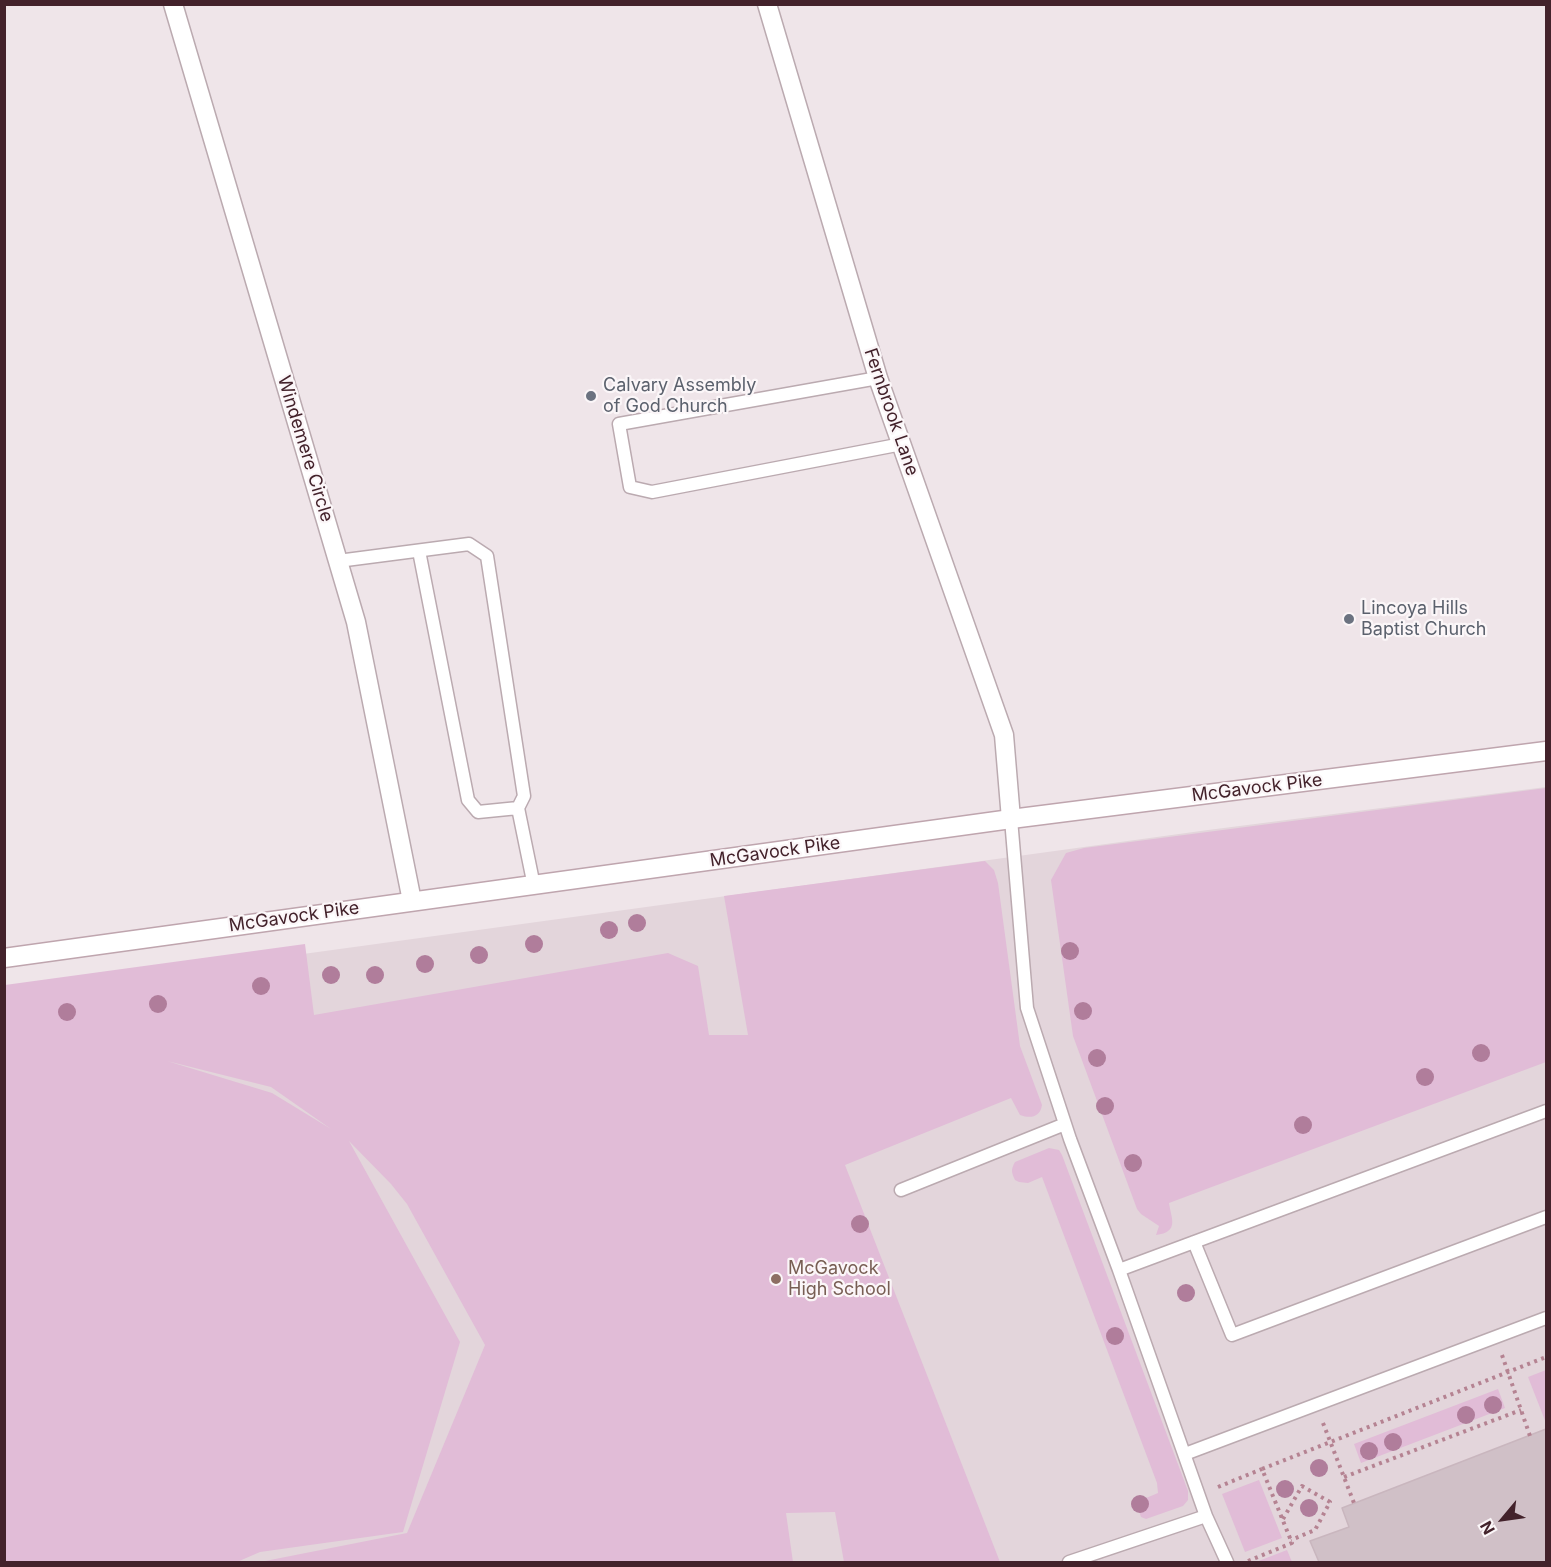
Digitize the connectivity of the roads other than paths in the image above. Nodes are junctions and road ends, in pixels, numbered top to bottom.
1 (173, 4) edge
2 (767, 4) edge
3 (878, 378) junction
4 (902, 444) junction
5 (419, 551) junction
6 (338, 561) junction
7 (1546, 751) edge
8 (518, 808) junction
9 (1011, 819) junction
10 (534, 886) junction
11 (412, 901) junction
12 (4, 958) edge
13 (1546, 1111) edge
14 (1065, 1124) junction
15 (901, 1190) dead end
16 (1546, 1217) edge
17 (1194, 1242) junction
18 (1119, 1270) junction
19 (1546, 1318) edge
20 (1185, 1454) junction
21 (1206, 1516) junction
22 (1069, 1563) edge
23 (1227, 1563) edge

1 - 6 street, Windemere Circle
2 - 3 street, Fernbrook Lane
3 - 4 street, Fernbrook Lane
3 - 4 lane
4 - 9 street, Fernbrook Lane
5 - 6 lane
5 - 8 lane
5 - 8 lane
6 - 11 street, Windemere Circle
7 - 9 street, McGavock Pike
8 - 10 lane
9 - 10 street, McGavock Pike
9 - 14 lane
10 - 11 street, McGavock Pike
11 - 12 street, McGavock Pike
13 - 17 lane
14 - 15 lane
14 - 18 lane
16 - 17 lane
17 - 18 lane
18 - 20 lane
19 - 20 lane
20 - 21 lane
21 - 22 lane
21 - 23 lane

